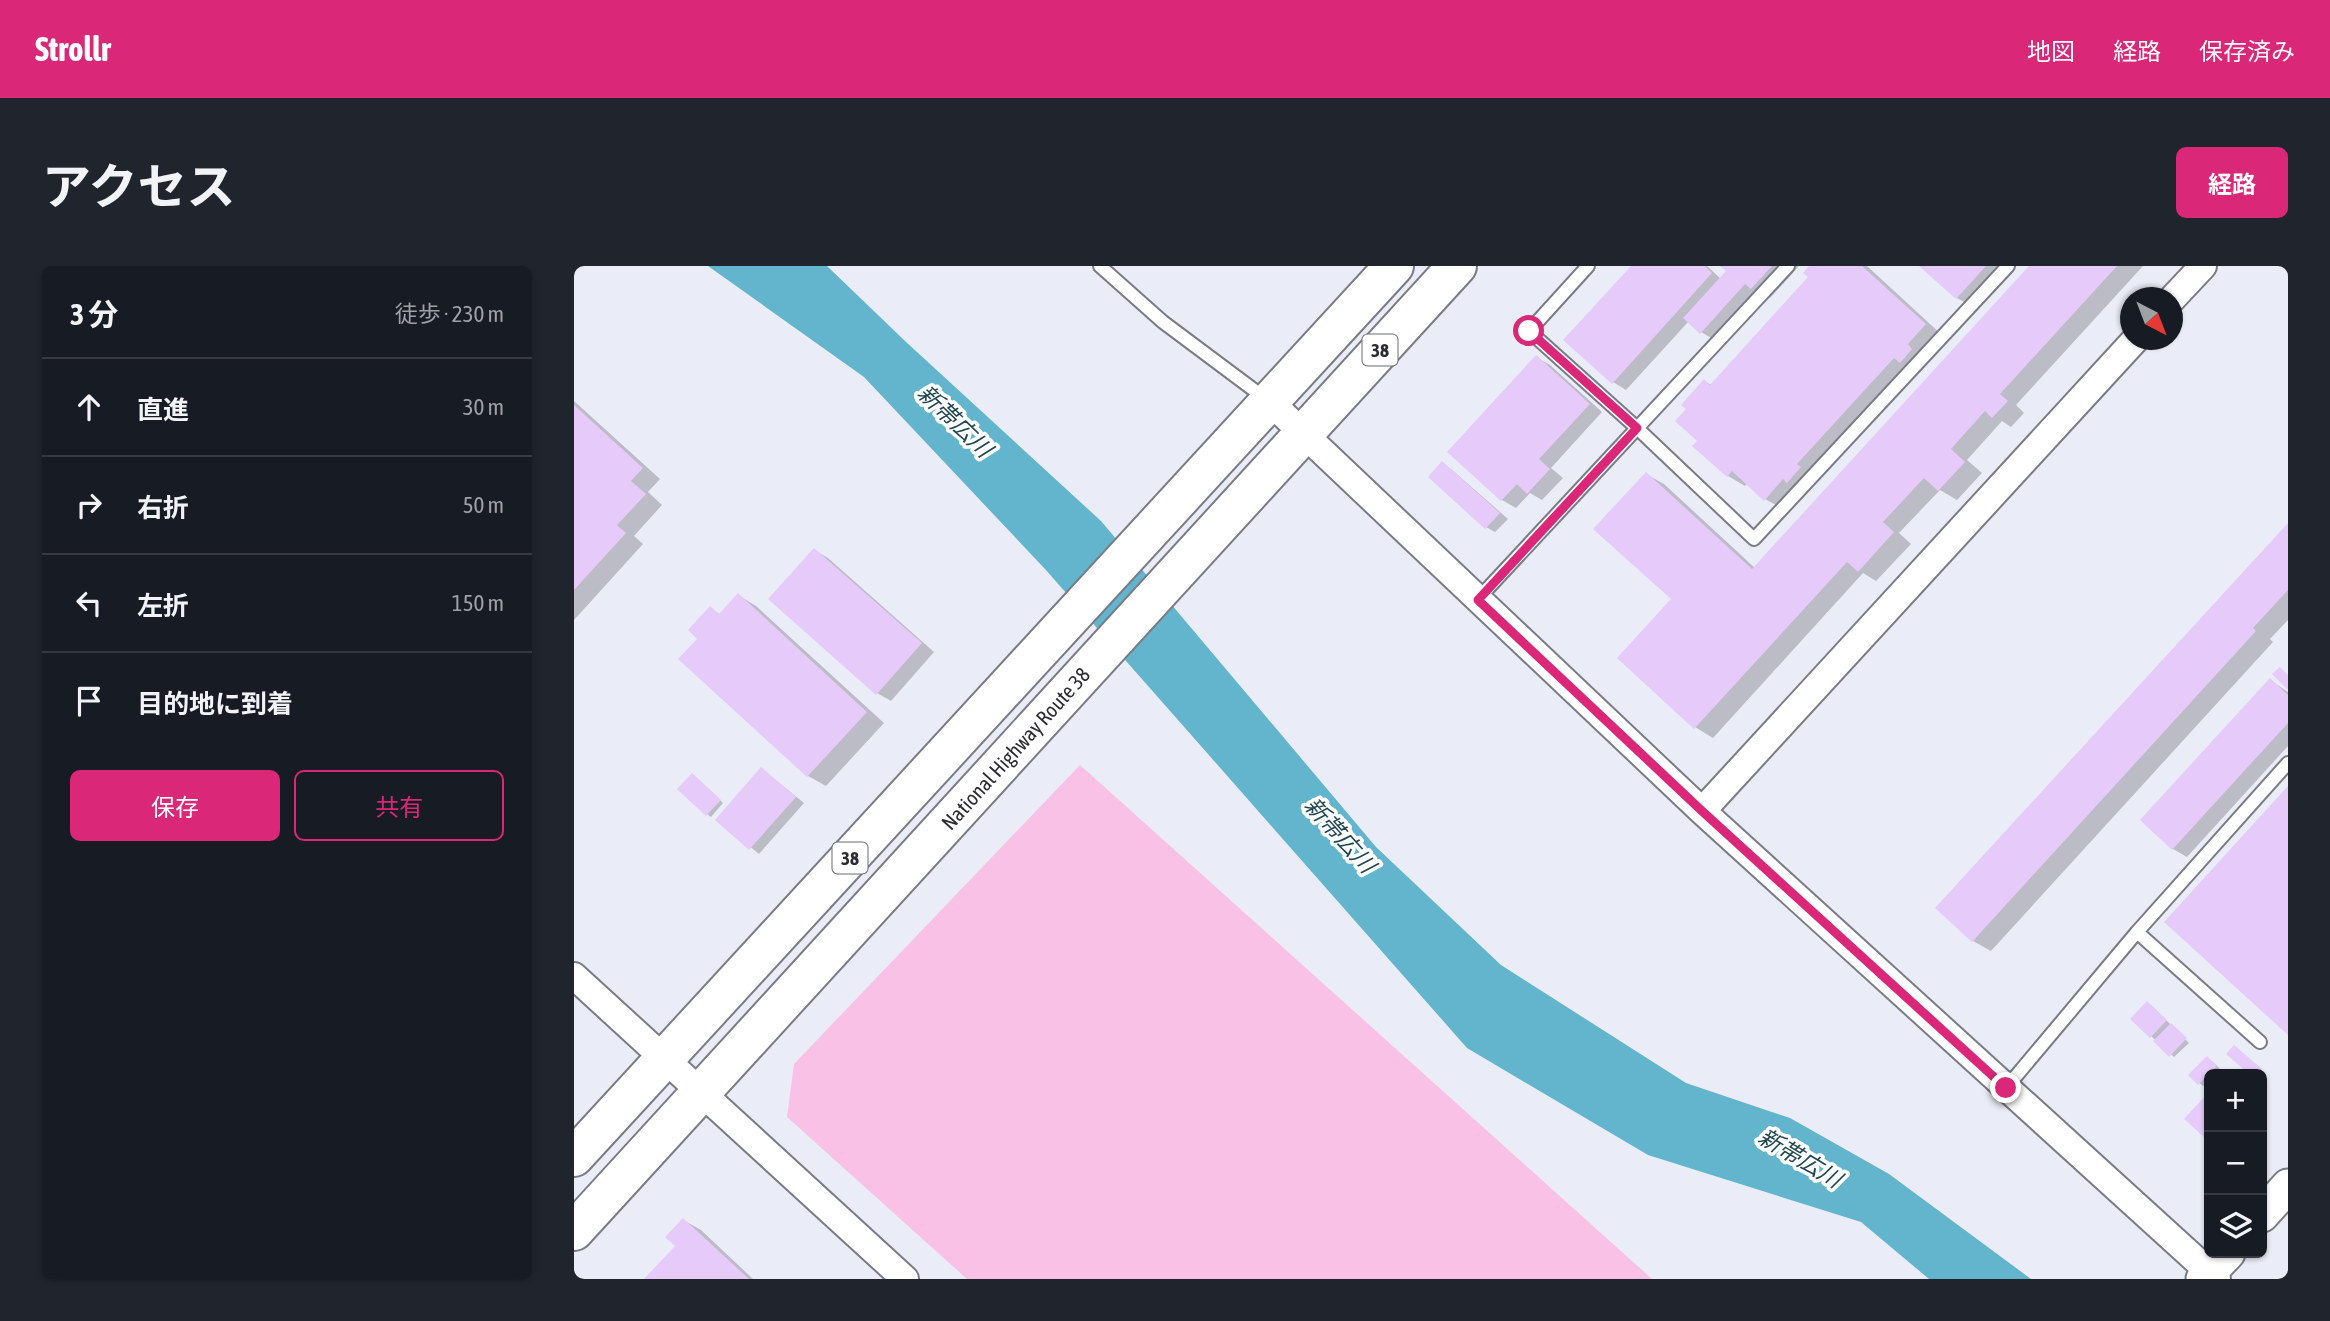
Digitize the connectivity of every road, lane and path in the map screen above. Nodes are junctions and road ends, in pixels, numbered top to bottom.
1 (1100, 266) edge
2 (1394, 266) edge
3 (1457, 266) edge
4 (1588, 266) edge
5 (1788, 266) edge
6 (2008, 266) edge
7 (2203, 266) edge
8 (2183, 287) edge
9 (2126, 350) edge
10 (1269, 401) junction
11 (1637, 428) junction
12 (1303, 434) junction
13 (1478, 600) junction
14 (2288, 763) edge
15 (1702, 811) junction
16 (2137, 932) junction
17 (574, 976) edge
18 (2260, 1042) dead end
19 (665, 1060) junction
20 (2006, 1088) junction
21 (701, 1092) junction
22 (574, 1157) edge
23 (2288, 1186) edge
24 (2267, 1209) edge
25 (574, 1231) edge
26 (2214, 1271) edge
27 (898, 1277) edge

1 - 10 lane
2 - 10 highway, 38
3 - 12 highway, National Highway Route 38 / 38
4 - 11 lane
5 - 11 lane
6 - 11 lane
7 - 8 street
9 - 15 street
10 - 12 street
10 - 19 highway, 38
11 - 13 lane
12 - 13 street
12 - 21 highway, National Highway Route 38 / 38
13 - 15 street
14 - 16 lane
15 - 20 street
16 - 18 lane
16 - 20 lane
17 - 19 street
19 - 21 street
19 - 22 highway, 38
20 - 26 street
21 - 25 highway, National Highway Route 38 / 38
21 - 27 street
23 - 24 street

